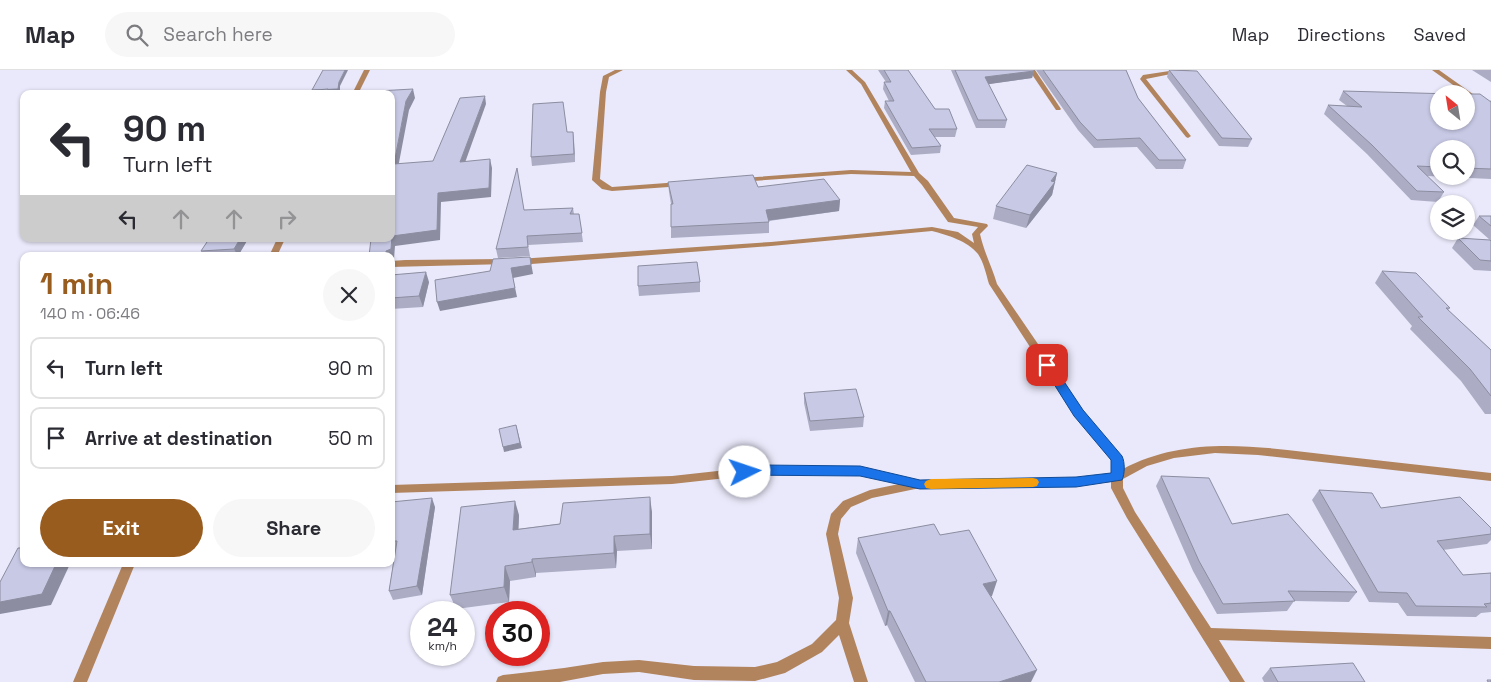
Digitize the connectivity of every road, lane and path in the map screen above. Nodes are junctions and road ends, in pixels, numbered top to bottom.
1 (367, 70) edge
2 (620, 70) edge
3 (849, 70) edge
4 (1032, 70) edge
5 (1188, 70) edge
6 (1435, 70) edge
7 (357, 90) edge
8 (1058, 108) dead end
9 (1491, 110) edge
10 (1188, 136) dead end
11 (916, 174) junction
12 (732, 180) edge
13 (692, 183) edge
14 (951, 220) junction
15 (932, 229) junction
16 (980, 251) junction
17 (395, 264) edge
18 (1117, 477) junction
19 (1491, 477) edge
20 (920, 484) junction
21 (395, 489) edge
22 (128, 567) edge
23 (842, 623) junction
24 (1206, 634) junction
25 (1491, 643) edge
26 (80, 682) edge
27 (504, 682) edge
28 (861, 682) edge
29 (1238, 682) edge

1 - 7 street
2 - 13 street
3 - 11 street
4 - 8 street
5 - 10 street
6 - 9 street
11 - 12 street
11 - 14 street
14 - 15 street
14 - 16 street
15 - 16 street
15 - 17 street
16 - 18 street
18 - 19 street
18 - 20 street
18 - 24 street
20 - 21 street
20 - 23 street
22 - 26 street
23 - 27 street
23 - 28 street
24 - 25 street
24 - 29 street

